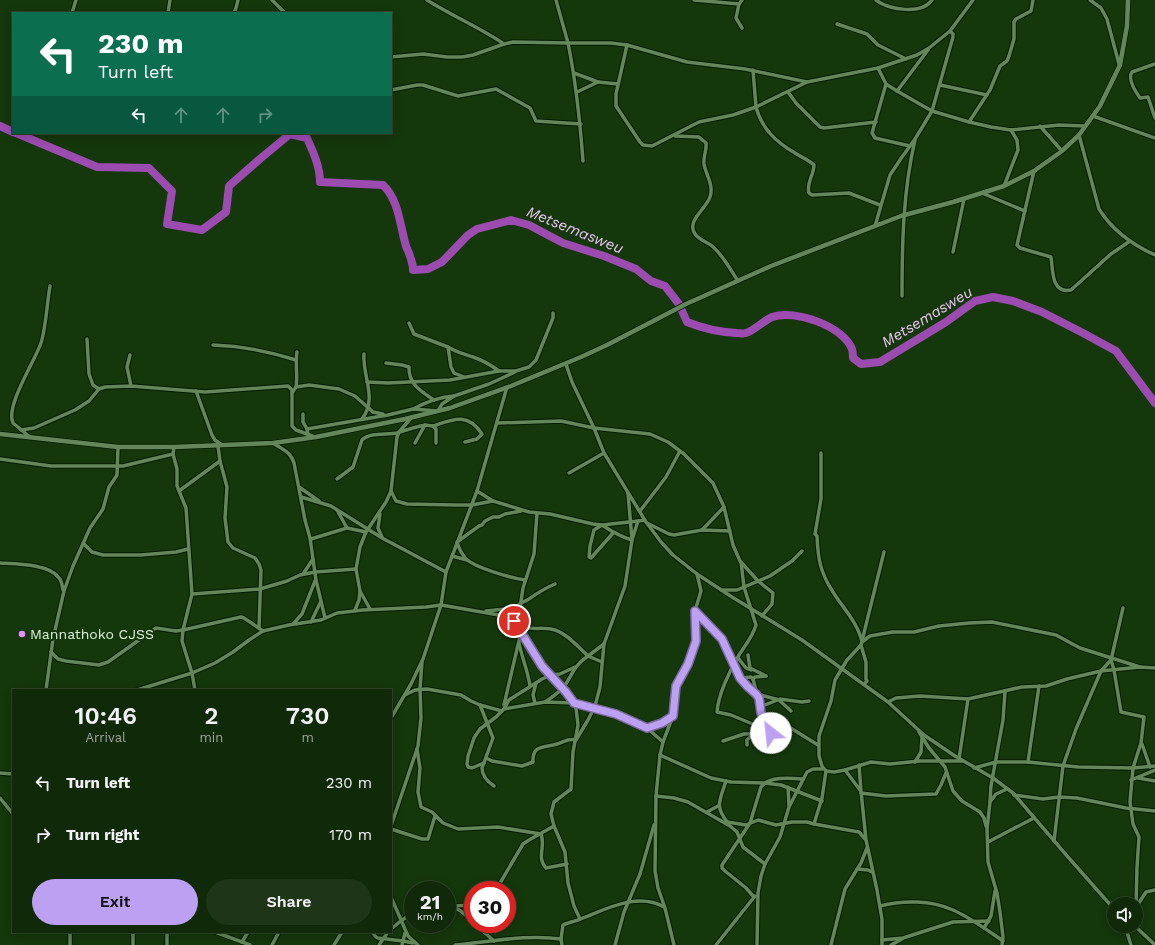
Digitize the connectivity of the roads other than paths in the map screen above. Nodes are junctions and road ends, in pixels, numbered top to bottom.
1 (76, 0) edge
2 (170, 0) edge
3 (238, 0) edge
4 (272, 0) edge
5 (427, 0) edge
6 (556, 0) edge
7 (694, 0) edge
8 (742, 0) edge
9 (876, 0) edge
10 (932, 0) edge
11 (972, 0) edge
12 (1033, 0) edge
13 (1090, 0) edge
14 (1128, 0) edge
15 (739, 4) junction
16 (72, 12) edge
17 (168, 12) edge
18 (234, 12) edge
19 (284, 12) edge
20 (837, 24) dead end
21 (742, 28) dead end
22 (950, 31) junction
23 (568, 43) junction
24 (504, 44) junction
25 (627, 45) junction
26 (929, 48) junction
27 (392, 57) edge
28 (906, 59) junction
29 (1155, 64) edge
30 (1120, 65) junction
31 (878, 68) junction
32 (753, 70) junction
33 (574, 73) junction
34 (598, 82) junction
35 (807, 82) junction
36 (618, 84) junction
37 (886, 84) junction
38 (940, 86) junction
39 (392, 90) edge
40 (897, 91) junction
41 (577, 92) junction
42 (788, 92) junction
43 (987, 96) junction
44 (756, 107) junction
45 (932, 111) junction
46 (1094, 116) junction
47 (1155, 118) edge
48 (876, 122) junction
49 (969, 122) junction
50 (581, 124) junction
51 (1040, 126) junction
52 (1085, 126) junction
53 (1011, 130) junction
54 (1079, 135) junction
55 (674, 136) junction
56 (1155, 138) edge
57 (915, 139) junction
58 (910, 146) junction
59 (1062, 151) junction
60 (583, 161) dead end
61 (1034, 171) junction
62 (1004, 186) junction
63 (981, 193) junction
64 (964, 199) junction
65 (880, 205) junction
66 (1025, 211) junction
67 (905, 215) junction
68 (875, 226) junction
69 (1130, 241) junction
70 (953, 252) dead end
71 (1155, 254) edge
72 (738, 281) junction
73 (50, 286) dead end
74 (902, 296) dead end
75 (553, 312) dead end
76 (409, 324) dead end
77 (87, 339) dead end
78 (213, 345) dead end
79 (448, 347) junction
80 (297, 352) dead end
81 (364, 354) dead end
82 (130, 355) dead end
83 (296, 360) junction
84 (386, 363) dead end
85 (566, 364) junction
86 (499, 370) junction
87 (516, 371) junction
88 (465, 377) junction
89 (367, 382) junction
90 (412, 382) junction
91 (131, 386) junction
92 (296, 387) junction
93 (507, 387) junction
94 (99, 389) junction
95 (196, 391) junction
96 (292, 393) junction
97 (454, 396) junction
98 (434, 400) junction
99 (368, 407) junction
100 (413, 408) junction
101 (438, 411) junction
102 (303, 414) dead end
103 (386, 415) junction
104 (412, 418) junction
105 (362, 419) junction
106 (498, 423) junction
107 (425, 426) junction
108 (433, 426) junction
109 (594, 428) junction
110 (307, 429) junction
111 (21, 430) junction
112 (399, 432) junction
113 (0, 434) edge
114 (308, 434) junction
115 (30, 437) junction
116 (316, 437) junction
117 (465, 442) dead end
118 (273, 443) junction
119 (415, 443) dead end
120 (436, 443) dead end
121 (221, 446) junction
122 (118, 447) junction
123 (174, 447) junction
124 (680, 451) junction
125 (604, 453) junction
126 (821, 453) dead end
127 (173, 454) junction
128 (0, 459) edge
129 (220, 461) junction
130 (118, 466) junction
131 (569, 473) dead end
132 (337, 479) dead end
133 (299, 487) junction
134 (179, 491) junction
135 (391, 491) junction
136 (478, 492) junction
137 (628, 492) junction
138 (301, 497) junction
139 (493, 501) junction
140 (321, 502) junction
141 (472, 505) junction
142 (724, 507) junction
143 (337, 509) junction
144 (522, 510) junction
145 (381, 511) junction
146 (640, 511) junction
147 (537, 513) junction
148 (638, 521) junction
149 (646, 521) junction
150 (630, 522) junction
151 (602, 525) junction
152 (347, 528) junction
153 (702, 530) junction
154 (367, 531) junction
155 (730, 531) junction
156 (614, 532) junction
157 (382, 538) junction
158 (310, 539) junction
159 (632, 540) junction
160 (457, 542) junction
161 (84, 543) junction
162 (188, 549) junction
163 (802, 551) dead end
164 (884, 552) dead end
165 (452, 556) junction
166 (313, 558) junction
167 (467, 560) junction
168 (740, 561) junction
169 (0, 563) edge
170 (356, 569) junction
171 (315, 572) junction
172 (446, 572) junction
173 (303, 574) junction
174 (697, 574) junction
175 (316, 580) junction
176 (525, 580) junction
177 (758, 581) junction
178 (555, 584) dead end
179 (744, 587) junction
180 (260, 589) junction
181 (720, 590) junction
182 (64, 591) junction
183 (360, 591) junction
184 (192, 594) junction
185 (321, 601) junction
186 (520, 603) junction
187 (441, 604) junction
188 (1123, 608) dead end
189 (370, 609) junction
190 (355, 610) junction
191 (751, 610) junction
192 (695, 611) junction
193 (483, 612) junction
194 (762, 616) junction
195 (325, 618) junction
196 (311, 622) junction
197 (293, 624) junction
198 (518, 624) junction
199 (260, 628) junction
200 (183, 630) junction
201 (264, 631) junction
202 (521, 632) junction
203 (519, 639) junction
204 (604, 644) junction
205 (862, 644) junction
206 (51, 652) junction
207 (748, 655) dead end
208 (588, 656) junction
209 (738, 658) junction
210 (423, 659) junction
211 (1112, 659) junction
212 (602, 662) junction
213 (734, 665) junction
214 (575, 667) junction
215 (1140, 667) junction
216 (1155, 668) edge
217 (840, 669) junction
218 (752, 670) junction
219 (1114, 670) junction
220 (1101, 671) junction
221 (192, 673) junction
222 (551, 675) junction
223 (740, 678) junction
224 (753, 679) junction
225 (536, 683) junction
226 (864, 684) junction
227 (530, 686) junction
228 (1039, 686) junction
229 (563, 688) junction
230 (46, 689) edge
231 (141, 689) edge
232 (196, 689) edge
233 (420, 689) junction
234 (1005, 692) junction
235 (756, 694) junction
236 (404, 695) junction
237 (968, 699) junction
238 (779, 700) junction
239 (809, 701) dead end
240 (545, 702) junction
241 (888, 702) junction
242 (535, 703) junction
243 (574, 703) junction
244 (480, 705) junction
245 (760, 707) junction
246 (594, 708) junction
247 (503, 710) junction
248 (790, 711) dead end
249 (761, 713) junction
250 (392, 716) edge
251 (673, 716) junction
252 (488, 723) junction
253 (760, 726) junction
254 (647, 728) junction
255 (919, 730) junction
256 (770, 731) junction
257 (753, 734) junction
258 (922, 738) junction
259 (576, 740) junction
260 (723, 741) dead end
261 (663, 742) junction
262 (1142, 743) junction
263 (747, 745) dead end
264 (818, 745) junction
265 (417, 749) junction
266 (921, 752) junction
267 (660, 755) junction
268 (486, 758) junction
269 (961, 760) junction
270 (923, 761) junction
271 (939, 761) junction
272 (915, 762) junction
273 (996, 762) junction
274 (1028, 762) junction
275 (484, 763) junction
276 (860, 765) junction
277 (1063, 766) junction
278 (1155, 766) edge
279 (1150, 767) junction
280 (974, 768) junction
281 (1133, 768) junction
282 (824, 770) junction
283 (845, 770) junction
284 (1155, 770) edge
285 (0, 772) edge
286 (947, 772) junction
287 (12, 774) edge
288 (1137, 777) junction
289 (993, 778) junction
290 (803, 779) junction
291 (1131, 780) junction
292 (726, 781) junction
293 (1155, 781) edge
294 (764, 783) junction
295 (494, 786) dead end
296 (788, 787) junction
297 (1008, 789) junction
298 (797, 791) junction
299 (861, 792) junction
300 (1014, 795) junction
301 (656, 796) junction
302 (1059, 797) junction
303 (0, 798) edge
304 (822, 801) junction
305 (990, 802) junction
306 (1130, 802) junction
307 (718, 806) junction
308 (790, 807) junction
309 (1121, 807) junction
310 (1131, 808) junction
311 (1155, 811) edge
312 (707, 812) junction
313 (12, 813) edge
314 (435, 816) junction
315 (1034, 818) junction
316 (656, 820) junction
317 (750, 823) junction
318 (784, 823) junction
319 (728, 824) junction
320 (814, 824) junction
321 (392, 825) edge
322 (554, 826) junction
323 (392, 828) edge
324 (987, 829) junction
325 (541, 834) junction
326 (739, 840) junction
327 (866, 840) junction
328 (988, 842) junction
329 (1054, 842) junction
330 (868, 847) junction
331 (567, 864) junction
332 (765, 864) junction
333 (857, 869) junction
334 (872, 872) junction
335 (501, 881) edge
336 (996, 889) junction
337 (1155, 890) edge
338 (758, 892) junction
339 (754, 897) junction
340 (1136, 897) edge
341 (1143, 897) edge
342 (392, 900) edge
343 (1107, 900) edge
344 (628, 903) junction
345 (394, 906) joint
346 (880, 906) junction
347 (665, 908) junction
348 (456, 909) edge
349 (464, 914) edge
350 (580, 919) junction
351 (402, 920) junction
352 (989, 921) junction
353 (974, 922) junction
354 (404, 927) edge
355 (392, 928) edge
356 (984, 928) junction
357 (70, 933) edge
358 (134, 933) edge
359 (167, 933) edge
360 (218, 933) edge
361 (247, 933) edge
362 (276, 933) edge
363 (278, 933) edge
364 (341, 933) edge
365 (373, 933) edge
366 (387, 933) edge
367 (405, 933) edge
368 (406, 933) edge
369 (485, 933) edge
370 (1127, 933) edge
371 (1142, 933) edge
372 (276, 938) junction
373 (903, 938) junction
374 (382, 939) junction
375 (561, 939) junction
376 (882, 940) junction
377 (242, 942) junction
378 (494, 942) junction
379 (403, 943) edge
380 (1003, 943) edge
381 (248, 944) edge
382 (70, 945) edge
383 (133, 945) edge
384 (167, 945) edge
385 (272, 945) edge
386 (334, 945) edge
387 (379, 945) edge
388 (418, 945) edge
389 (455, 945) edge
390 (465, 945) edge
391 (562, 945) edge
392 (615, 945) edge
393 (674, 945) edge
394 (716, 945) edge
395 (757, 945) edge
396 (831, 945) edge
397 (882, 945) edge
398 (891, 945) edge
399 (1131, 945) edge
400 (1155, 945) edge

1 - 16 street
2 - 17 street
3 - 18 street
4 - 19 street
5 - 24 street
6 - 23 street
7 - 15 street
8 - 15 street
9 - 10 street
11 - 22 street
12 - 43 street
13 - 30 street
14 - 30 street
15 - 21 street
20 - 28 street
22 - 26 street
22 - 38 street
23 - 24 street
23 - 25 street
23 - 33 street
24 - 27 street
25 - 32 street
25 - 36 street
26 - 28 street
26 - 40 street
28 - 31 street
29 - 47 street
30 - 46 street
31 - 35 street
31 - 37 street
32 - 35 street
32 - 44 street
33 - 34 street
33 - 41 street
34 - 36 street
34 - 41 street
35 - 42 street
36 - 55 street
37 - 40 street
37 - 48 street
38 - 43 street
38 - 45 street
39 - 50 street
40 - 45 street
41 - 50 street
42 - 44 street
42 - 48 street
43 - 49 street
44 - 55 street
44 - 65 street
45 - 49 street
45 - 57 street
46 - 52 street
46 - 56 street
48 - 58 street
49 - 53 street
50 - 60 street
51 - 52 street
51 - 53 street
51 - 59 street
52 - 54 street
53 - 62 street
54 - 59 street
54 - 69 street
55 - 72 street
57 - 58 street
57 - 67 street
58 - 65 street
59 - 61 street
61 - 62 street
61 - 66 street
62 - 63 street
63 - 64 street
63 - 66 street
64 - 67 street
64 - 70 street
65 - 68 street
66 - 69 street
67 - 68 street
67 - 74 street
68 - 72 street
69 - 71 street
72 - 85 street
73 - 111 street
75 - 87 street
76 - 79 street
77 - 94 street
78 - 83 street
79 - 86 street
79 - 88 street
80 - 83 street
81 - 89 street
82 - 91 street
83 - 92 street
84 - 90 street
85 - 93 street
85 - 109 street
86 - 87 street
86 - 88 street
87 - 97 street
88 - 90 street
89 - 90 street
89 - 99 street
90 - 98 street
91 - 94 street
91 - 95 street
92 - 96 street
92 - 99 street
93 - 101 street
93 - 106 street
94 - 111 street
95 - 96 street
95 - 121 street
96 - 114 street
97 - 98 street
97 - 101 street
98 - 100 street
99 - 103 street
99 - 105 street
100 - 101 street
100 - 103 street
101 - 104 street
102 - 110 street
103 - 105 street
104 - 112 street
104 - 116 street
105 - 110 street
106 - 109 street
106 - 136 street
107 - 108 street
107 - 112 street
107 - 119 street
108 - 117 street
108 - 120 street
109 - 124 street
109 - 125 street
110 - 114 street
111 - 115 street
112 - 132 street
112 - 135 street
113 - 115 street
114 - 116 street
115 - 122 street
116 - 118 street
118 - 121 street
118 - 133 street
121 - 123 street
121 - 129 street
122 - 123 street
122 - 130 street
123 - 127 street
124 - 142 street
124 - 146 street
125 - 131 street
125 - 137 street
126 - 205 street
127 - 130 street
127 - 134 street
128 - 130 street
129 - 134 street
129 - 180 street
130 - 161 street
133 - 138 street
133 - 140 street
134 - 162 street
135 - 141 street
135 - 145 street
136 - 139 street
136 - 141 street
137 - 146 street
137 - 150 street
138 - 140 street
138 - 158 street
139 - 141 street
139 - 144 street
140 - 143 street
141 - 160 street
142 - 153 street
142 - 155 street
143 - 152 street
143 - 154 street
144 - 147 street
144 - 160 street
145 - 154 street
145 - 157 street
146 - 149 street
147 - 151 street
147 - 176 street
148 - 149 street
148 - 150 street
148 - 159 street
149 - 153 street
149 - 174 street
150 - 151 street
150 - 159 street
151 - 156 street
151 - 156 street
152 - 154 street
152 - 158 street
153 - 155 street
154 - 157 street
154 - 170 street
155 - 168 street
156 - 159 street
157 - 172 street
158 - 166 street
159 - 204 street
160 - 165 street
160 - 167 street
161 - 162 street
161 - 182 street
162 - 184 street
163 - 177 street
164 - 205 street
165 - 167 street
165 - 172 street
166 - 171 street
166 - 173 street
167 - 176 street
168 - 177 street
168 - 179 street
169 - 182 street
170 - 171 street
170 - 183 street
171 - 173 street
171 - 175 street
172 - 187 street
173 - 180 street
174 - 181 street
174 - 192 street
175 - 185 street
175 - 197 street
176 - 186 street
177 - 179 street
177 - 194 street
178 - 186 street
179 - 181 street
179 - 191 street
180 - 184 street
180 - 199 street
181 - 191 street
182 - 206 street
183 - 189 street
183 - 190 street
184 - 200 street
185 - 195 street
185 - 196 street
186 - 193 street
186 - 198 street
187 - 189 street
187 - 193 street
187 - 210 street
188 - 211 street
189 - 190 street
190 - 195 street
191 - 194 street
191 - 209 street
192 - 213 street
192 - 251 street
193 - 198 street
194 - 217 street
195 - 196 street
196 - 197 street
197 - 201 street
198 - 202 street
198 - 208 street
199 - 200 street
199 - 201 street
200 - 206 street
200 - 221 street
201 - 221 street
202 - 203 street
202 - 222 street
203 - 227 street
203 - 247 street
204 - 208 street
204 - 212 street
205 - 211 street
205 - 217 street
205 - 226 street
206 - 230 street
207 - 218 street
208 - 212 street
208 - 214 street
209 - 213 street
209 - 218 street
210 - 233 street
210 - 236 street
211 - 215 street
211 - 219 street
211 - 220 street
212 - 246 street
213 - 223 street
213 - 253 street
214 - 222 street
214 - 229 street
215 - 216 street
215 - 219 street
217 - 226 street
217 - 264 street
218 - 224 street
219 - 220 street
219 - 262 street
220 - 228 street
220 - 277 street
221 - 231 street
221 - 232 street
222 - 225 street
222 - 229 street
223 - 224 street
223 - 235 street
224 - 235 street
225 - 227 street
225 - 242 street
226 - 241 street
227 - 247 street
228 - 234 street
228 - 274 street
229 - 240 street
229 - 243 street
233 - 236 street
233 - 244 street
233 - 265 street
234 - 237 street
234 - 273 street
235 - 238 street
235 - 245 street
236 - 250 street
237 - 241 street
237 - 269 street
238 - 239 street
238 - 245 street
238 - 248 street
240 - 242 street
240 - 243 street
241 - 255 street
242 - 247 street
243 - 246 street
243 - 259 street
244 - 247 street
244 - 252 street
245 - 249 street
246 - 254 street
246 - 259 street
247 - 252 street
249 - 253 street
249 - 256 street
251 - 254 street
251 - 261 street
252 - 268 street
252 - 275 street
253 - 256 street
253 - 257 street
254 - 261 street
255 - 258 street
255 - 269 street
256 - 257 street
256 - 264 street
257 - 260 street
257 - 263 street
258 - 266 street
258 - 271 street
259 - 268 street
259 - 322 street
261 - 267 street
262 - 279 street
262 - 281 street
264 - 282 street
265 - 314 street
265 - 321 street
266 - 270 street
266 - 272 street
267 - 292 street
267 - 301 street
268 - 275 street
269 - 271 street
269 - 280 street
270 - 271 street
270 - 272 street
271 - 286 street
272 - 276 street
273 - 274 street
273 - 280 street
273 - 289 street
274 - 277 street
275 - 295 street
276 - 283 street
276 - 299 street
277 - 281 street
277 - 302 street
278 - 279 street
279 - 281 street
280 - 289 street
281 - 291 street
282 - 283 street
282 - 290 street
282 - 304 street
283 - 299 street
284 - 288 street
285 - 287 street
286 - 299 street
286 - 324 street
288 - 291 street
288 - 293 street
289 - 297 street
289 - 305 street
290 - 294 street
290 - 298 street
291 - 306 street
292 - 294 street
292 - 307 street
294 - 296 street
294 - 317 street
296 - 298 street
296 - 308 street
297 - 300 street
297 - 305 street
298 - 304 street
298 - 308 street
299 - 327 street
300 - 302 street
300 - 315 street
301 - 312 street
301 - 316 street
302 - 309 street
302 - 329 street
303 - 313 street
304 - 320 street
305 - 324 street
306 - 309 street
306 - 310 street
307 - 312 street
307 - 319 street
308 - 318 street
309 - 310 street
310 - 311 street
310 - 340 street
312 - 319 street
314 - 323 street
314 - 325 street
315 - 328 street
315 - 329 street
316 - 344 street
316 - 347 street
317 - 318 street
317 - 319 street
317 - 326 street
318 - 320 street
318 - 332 street
319 - 326 street
320 - 327 street
322 - 325 street
322 - 331 street
324 - 328 street
325 - 331 street
325 - 335 street
326 - 332 street
326 - 339 street
327 - 330 street
328 - 336 street
329 - 343 street
330 - 333 street
330 - 334 street
331 - 350 street
332 - 338 street
333 - 334 street
333 - 396 street
334 - 346 street
336 - 352 street
336 - 380 street
337 - 341 street
338 - 339 street
338 - 395 street
339 - 394 street
342 - 345 street
344 - 347 street
344 - 350 street
344 - 392 street
345 - 351 street
346 - 353 street
346 - 376 street
347 - 393 street
348 - 349 street
350 - 375 street
351 - 354 street
351 - 355 street
352 - 353 street
352 - 356 street
353 - 356 street
353 - 373 street
356 - 380 street
357 - 382 street
358 - 383 street
359 - 384 street
360 - 377 street
361 - 377 street
362 - 372 street
363 - 372 street
364 - 386 street
365 - 374 street
366 - 374 street
367 - 379 street
368 - 388 street
369 - 378 street
370 - 399 street
371 - 400 street
372 - 385 street
373 - 376 street
373 - 398 street
374 - 379 street
374 - 387 street
375 - 378 street
375 - 391 street
376 - 397 street
377 - 381 street
378 - 390 street
379 - 388 street
389 - 390 street

